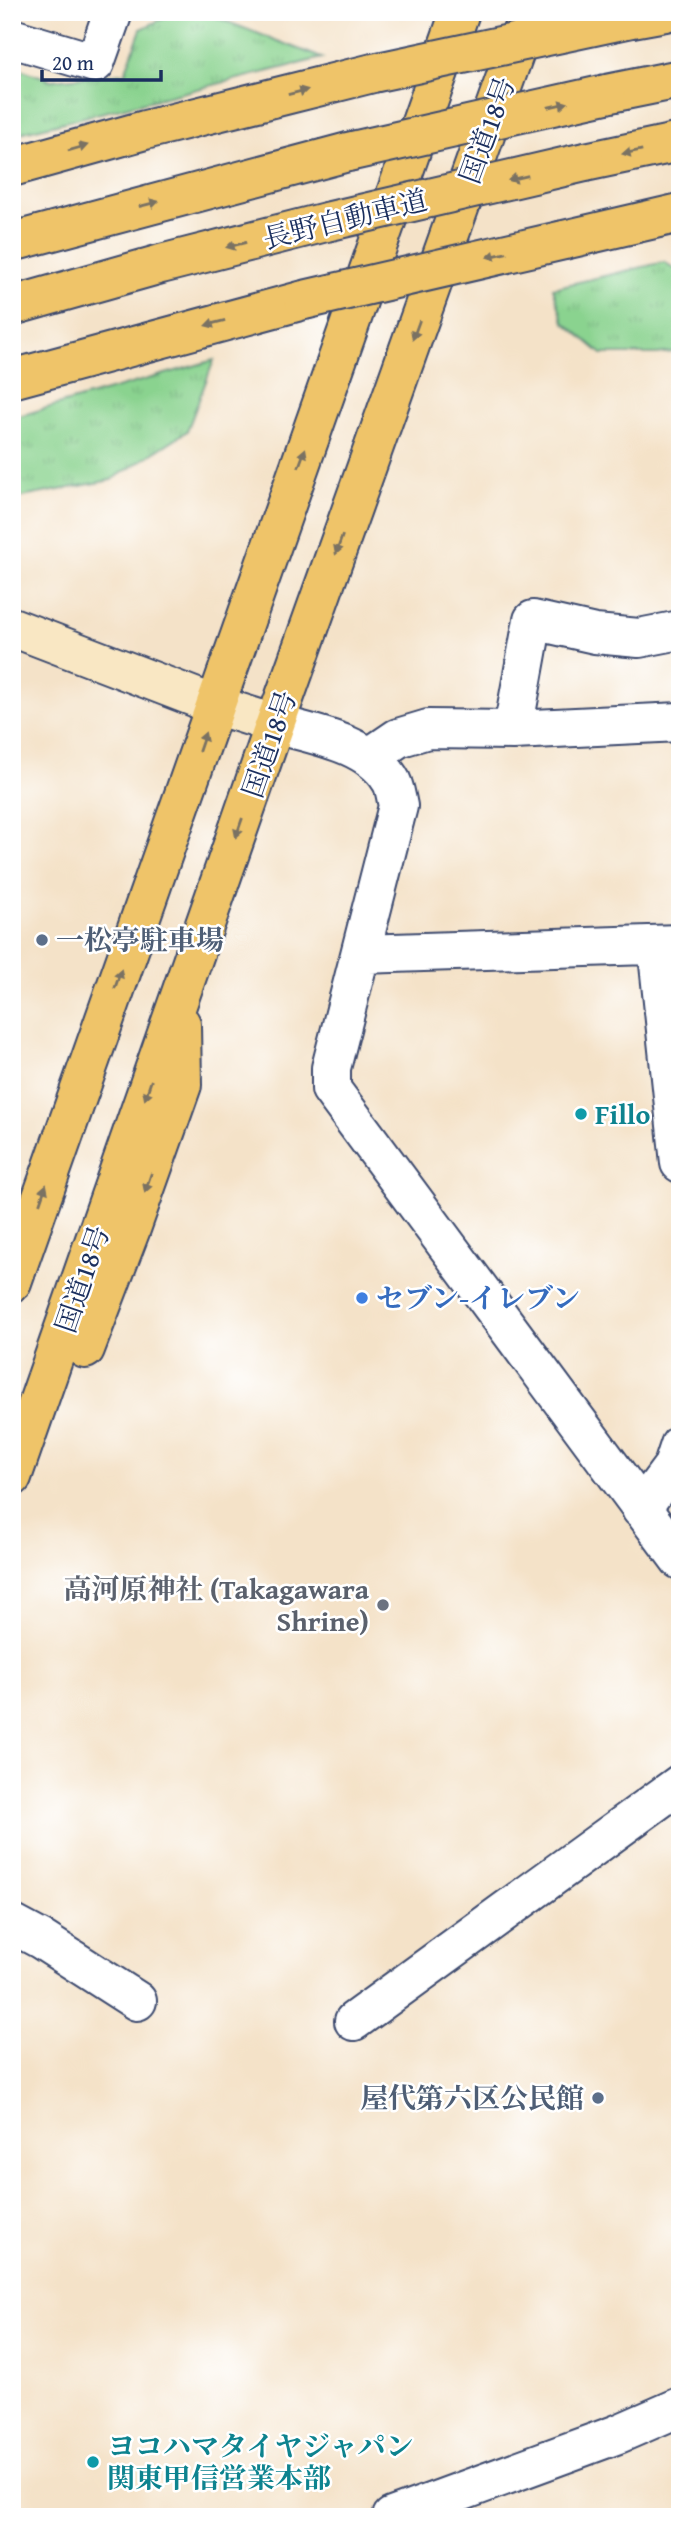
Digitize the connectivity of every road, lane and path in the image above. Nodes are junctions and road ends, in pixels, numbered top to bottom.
1 (113, 12) edge
2 (460, 12) edge
3 (530, 12) edge
4 (648, 15) edge
5 (12, 38) edge
6 (680, 79) edge
7 (680, 142) edge
8 (12, 167) edge
9 (680, 213) edge
10 (680, 219) edge
11 (564, 240) junction
12 (12, 242) edge
13 (12, 306) edge
14 (12, 379) edge
15 (12, 628) edge
16 (680, 630) edge
17 (215, 705) junction
18 (680, 722) edge
19 (275, 724) junction
20 (513, 730) junction
21 (370, 757) junction
22 (668, 945) edge
23 (361, 954) junction
24 (680, 1163) edge
25 (12, 1282) edge
26 (680, 1445) edge
27 (12, 1476) edge
28 (641, 1509) junction
29 (680, 1560) edge
30 (680, 1784) edge
31 (12, 1924) edge
32 (137, 2001) dead end
33 (354, 2021) dead end
34 (680, 2407) edge
35 (392, 2517) edge

1 - 5 street
17 -> 2 highway
3 -> 19 highway, 国道18号
8 -> 4 highway, bridge
12 -> 6 highway, bridge
7 -> 13 highway, 長野自動車道, bridge
9 - 11 highway
10 - 11 highway
11 -> 14 highway, bridge
15 - 17 street
16 - 20 street
17 - 19 street
25 -> 17 highway
18 - 20 street
19 - 21 street
19 -> 27 highway, 国道18号
20 - 21 street
21 - 23 street
22 - 23 street
22 - 24 street
23 - 28 street
26 - 28 street
28 - 29 street
30 - 33 street
31 - 32 street
34 - 35 street

